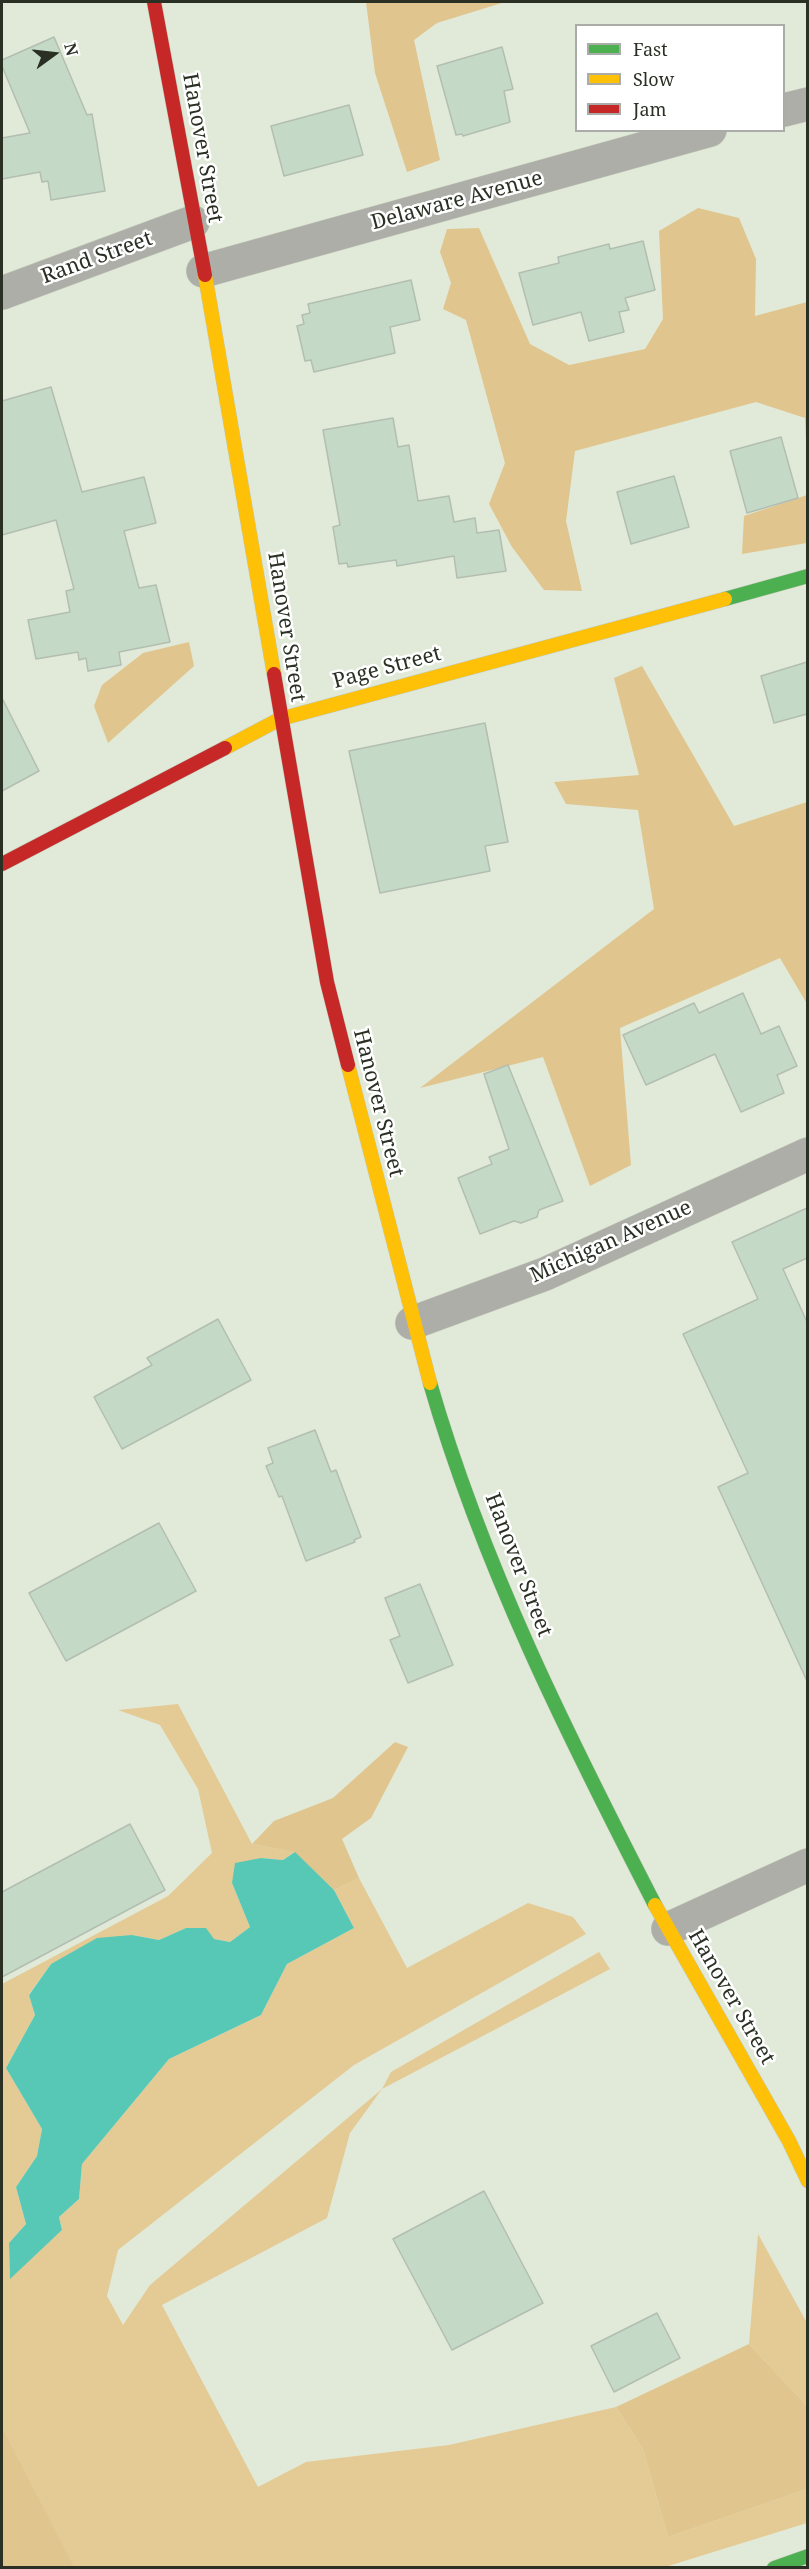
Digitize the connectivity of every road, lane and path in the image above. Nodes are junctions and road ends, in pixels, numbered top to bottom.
1 (154, 2) edge
2 (807, 104) edge
3 (785, 110) edge
4 (703, 132) edge
5 (193, 222) junction
6 (203, 271) junction
7 (2, 293) edge
8 (807, 576) edge
9 (280, 719) junction
10 (2, 864) edge
11 (807, 1154) edge
12 (412, 1323) junction
13 (807, 1864) edge
14 (668, 1929) junction
15 (789, 2140) junction
16 (807, 2169) edge
17 (807, 2181) edge
18 (807, 2556) edge
19 (774, 2568) edge

1 - 5 main road, Hanover Street
2 - 3 street
4 - 6 street, Delaware Avenue
5 - 6 main road, Hanover Street
5 - 7 street, Rand Street
6 - 9 main road, Hanover Street
8 - 9 main road, Page Street
9 - 10 main road, Page Street
9 - 12 main road, Hanover Street
11 - 12 street, Michigan Avenue
12 - 14 main road, Hanover Street
13 - 14 street
14 - 15 main road, Hanover Street
15 - 16 main road, Hanover Street
15 - 17 main road, Hanover Street
18 - 19 main road

